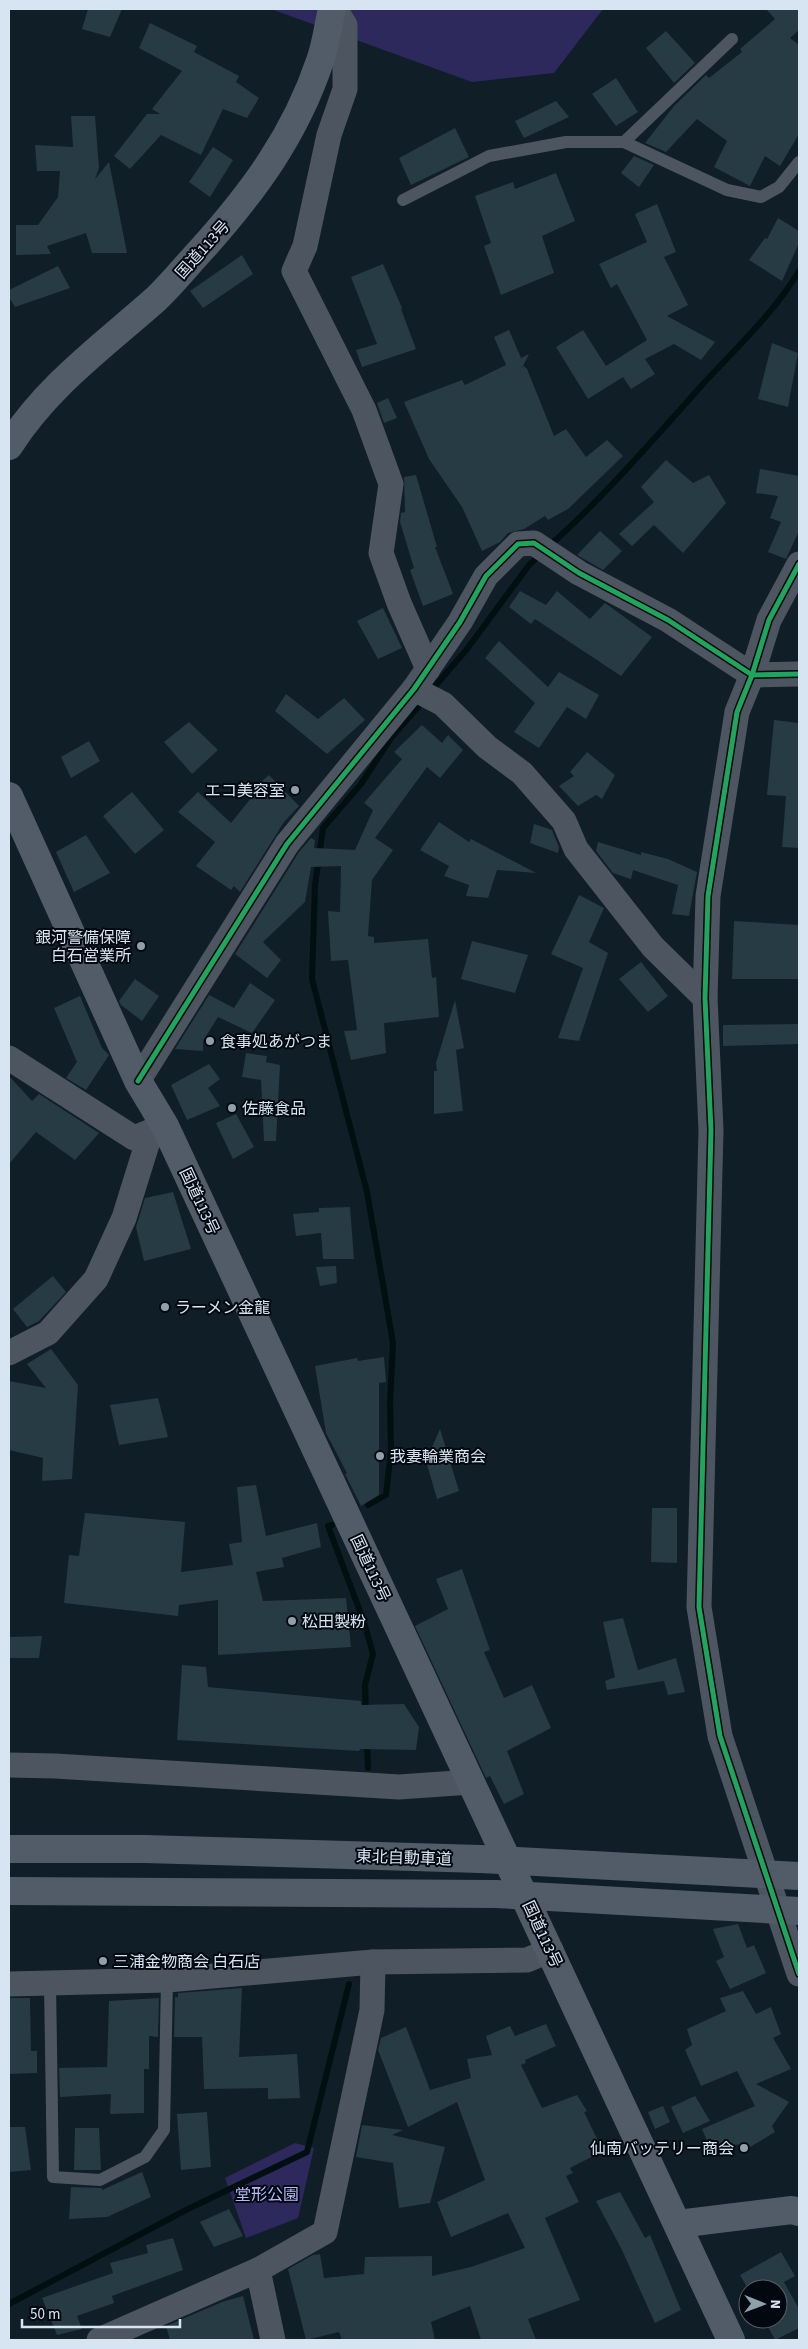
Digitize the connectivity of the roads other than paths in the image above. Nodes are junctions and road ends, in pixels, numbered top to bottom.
1 (333, 9) edge
2 (732, 39) dead end
3 (624, 142) junction
4 (799, 162) edge
5 (403, 200) dead end
6 (9, 446) edge
7 (799, 564) edge
8 (428, 669) junction
9 (799, 674) edge
10 (752, 675) junction
11 (426, 695) junction
12 (9, 796) edge
13 (705, 998) junction
14 (9, 1058) edge
15 (138, 1081) junction
16 (165, 1126) junction
17 (9, 1353) edge
18 (9, 1766) edge
19 (471, 1782) junction
20 (9, 1848) edge
21 (799, 1876) edge
22 (9, 1891) edge
23 (799, 1911) edge
24 (551, 1950) junction
25 (372, 1962) junction
26 (799, 1974) edge
27 (167, 1980) junction
28 (9, 1984) edge
29 (50, 1984) junction
30 (797, 2207) edge
31 (678, 2224) junction
32 (258, 2270) junction
33 (135, 2333) edge
34 (99, 2340) edge
35 (273, 2340) edge
36 (731, 2340) edge

1 - 6 highway, 国道113号
1 - 8 street
2 - 3 lane
3 - 4 lane
3 - 5 lane
7 - 10 street
8 - 10 street
8 - 11 street
9 - 10 street
10 - 13 street
11 - 13 street
11 - 15 street
12 - 15 highway, 国道113号
13 - 26 street
14 - 16 street
15 - 16 highway, 国道113号
16 - 17 street
16 - 19 highway, 国道113号
18 - 19 street
19 - 24 highway, 国道113号
20 - 21 highway, 東北自動車道
22 - 23 highway
24 - 25 street
24 - 31 highway, 国道113号
25 - 27 street
25 - 32 street
27 - 29 street
27 - 29 lane
28 - 29 street
30 - 31 highway
31 - 36 highway, 国道113号
32 - 33 street
32 - 35 street
33 - 34 street

